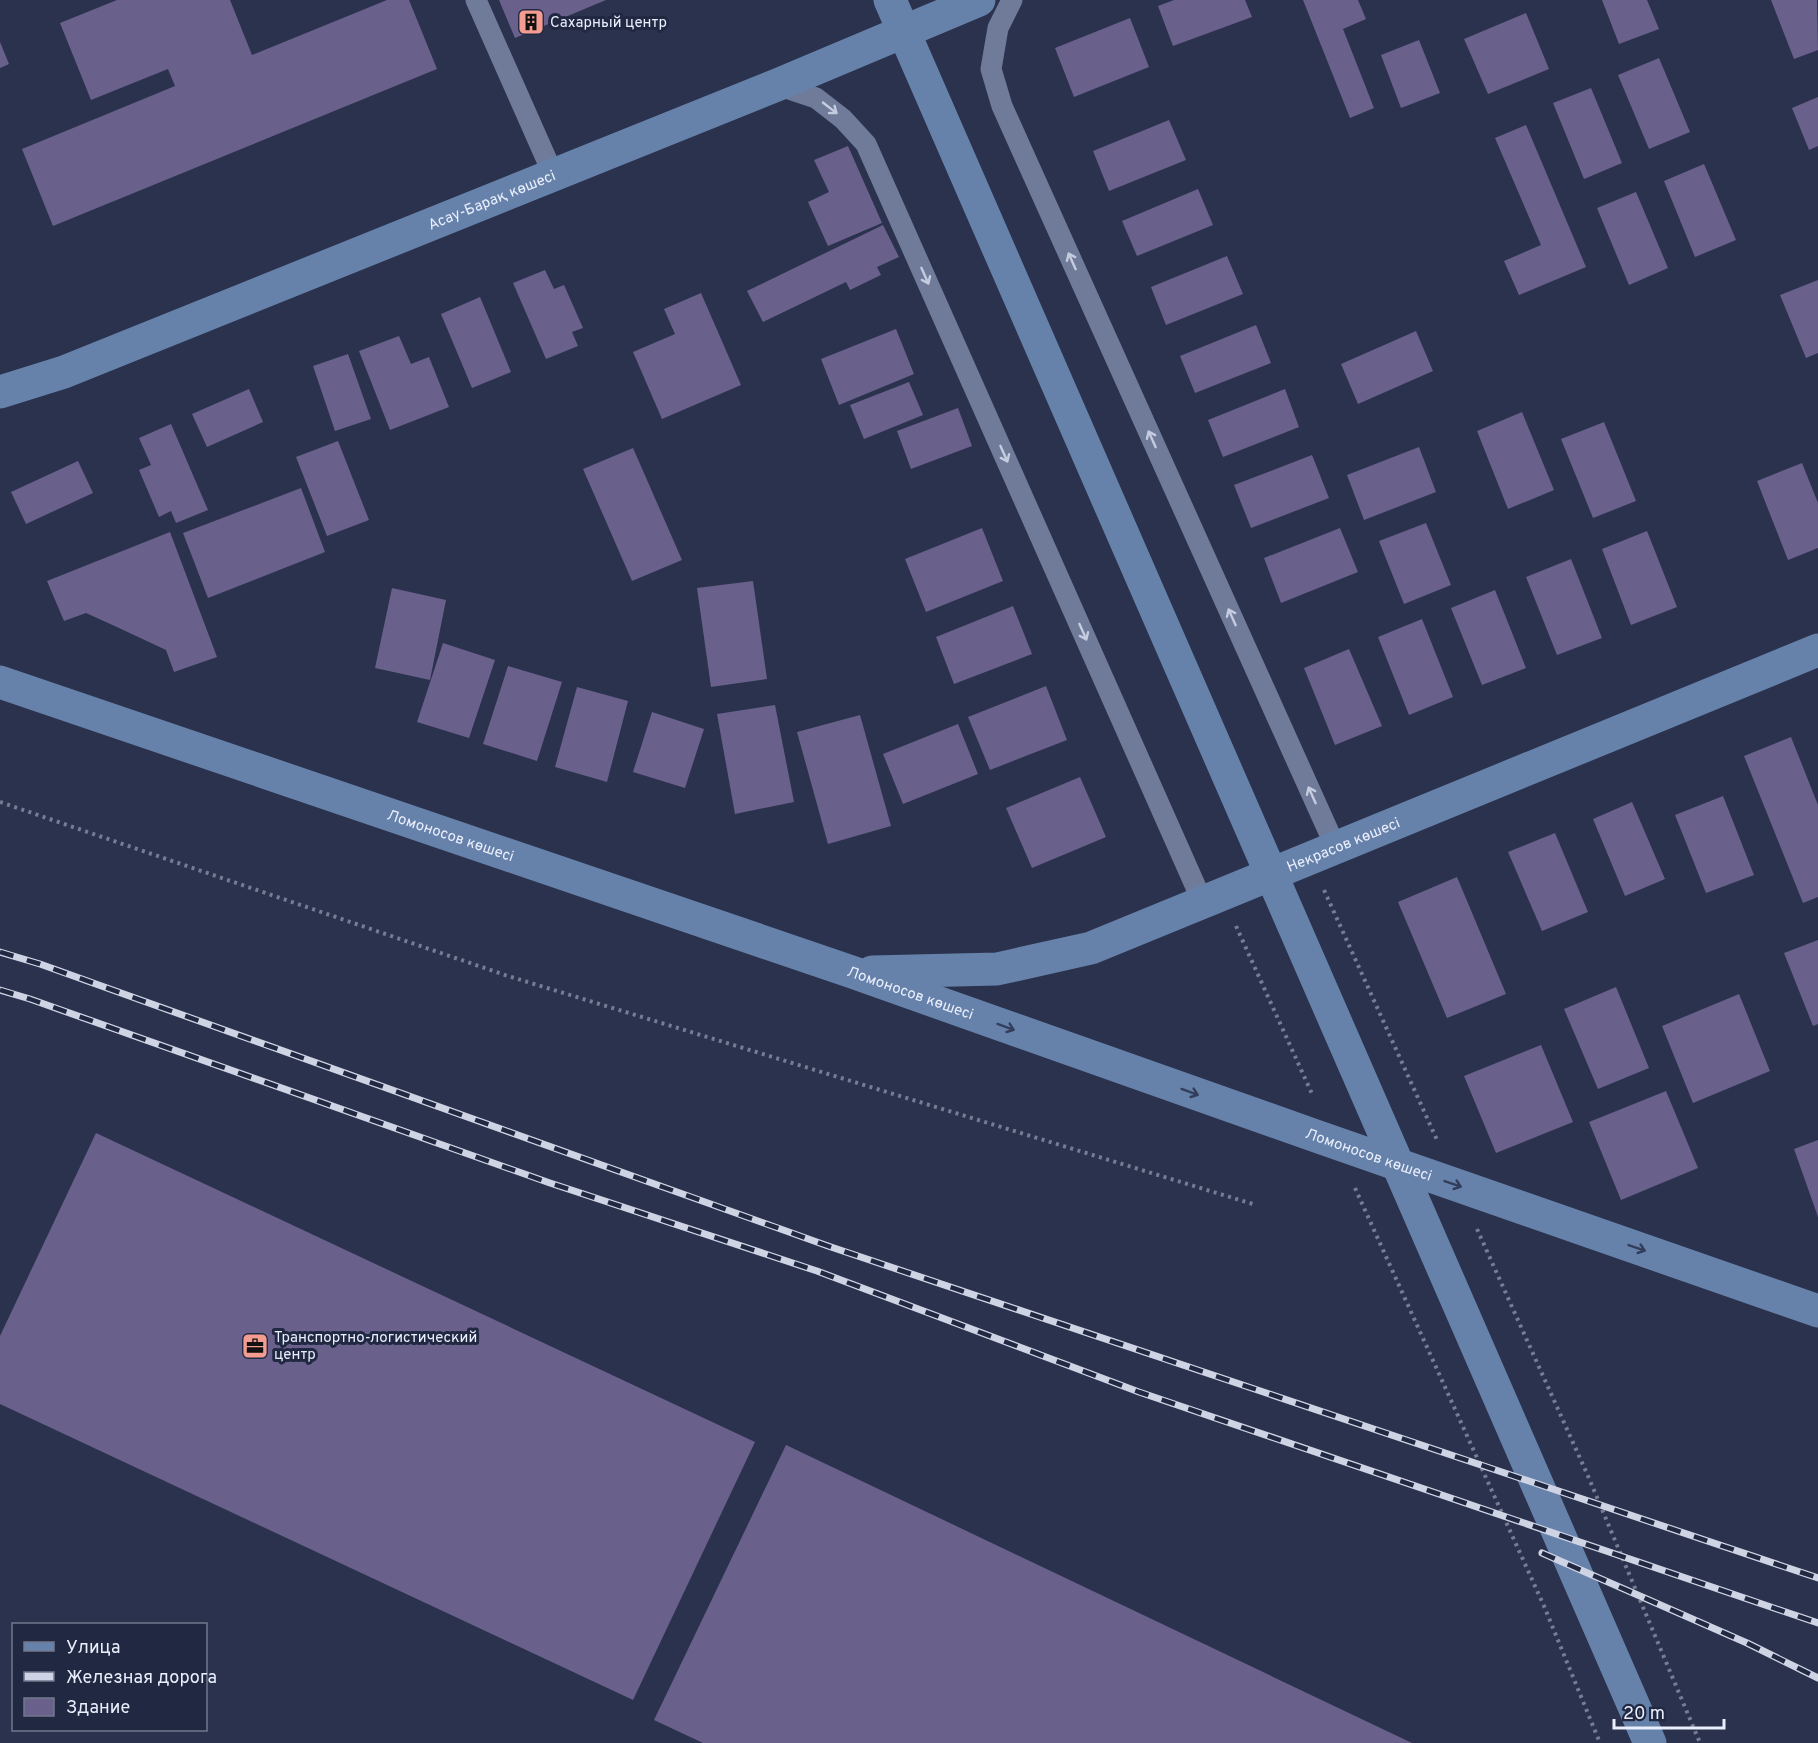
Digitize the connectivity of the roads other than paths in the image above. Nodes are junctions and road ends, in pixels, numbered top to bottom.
1 (476, 0) edge
2 (890, 0) edge
3 (979, 0) edge
4 (1012, 0) edge
5 (904, 33) junction
6 (777, 85) junction
7 (553, 174) junction
8 (0, 392) edge
9 (1818, 650) edge
10 (0, 682) edge
11 (1336, 848) junction
12 (1203, 903) junction
13 (852, 972) junction
14 (1818, 1311) edge
15 (1650, 1743) edge

1 - 7 lane
2 - 5 main road
3 - 5 main road, Асау-Барақ көшесі
11 -> 4 lane
5 - 6 main road, Асау-Барақ көшесі
5 - 15 main road
6 - 7 main road, Асау-Барақ көшесі
6 -> 12 lane
7 - 8 main road, Асау-Барақ көшесі
9 - 11 main road, Некрасов көшесі
10 - 13 main road, Ломоносов көшесі
11 - 12 main road, Некрасов көшесі
12 - 13 main road, Некрасов көшесі
13 -> 14 main road, Ломоносов көшесі

